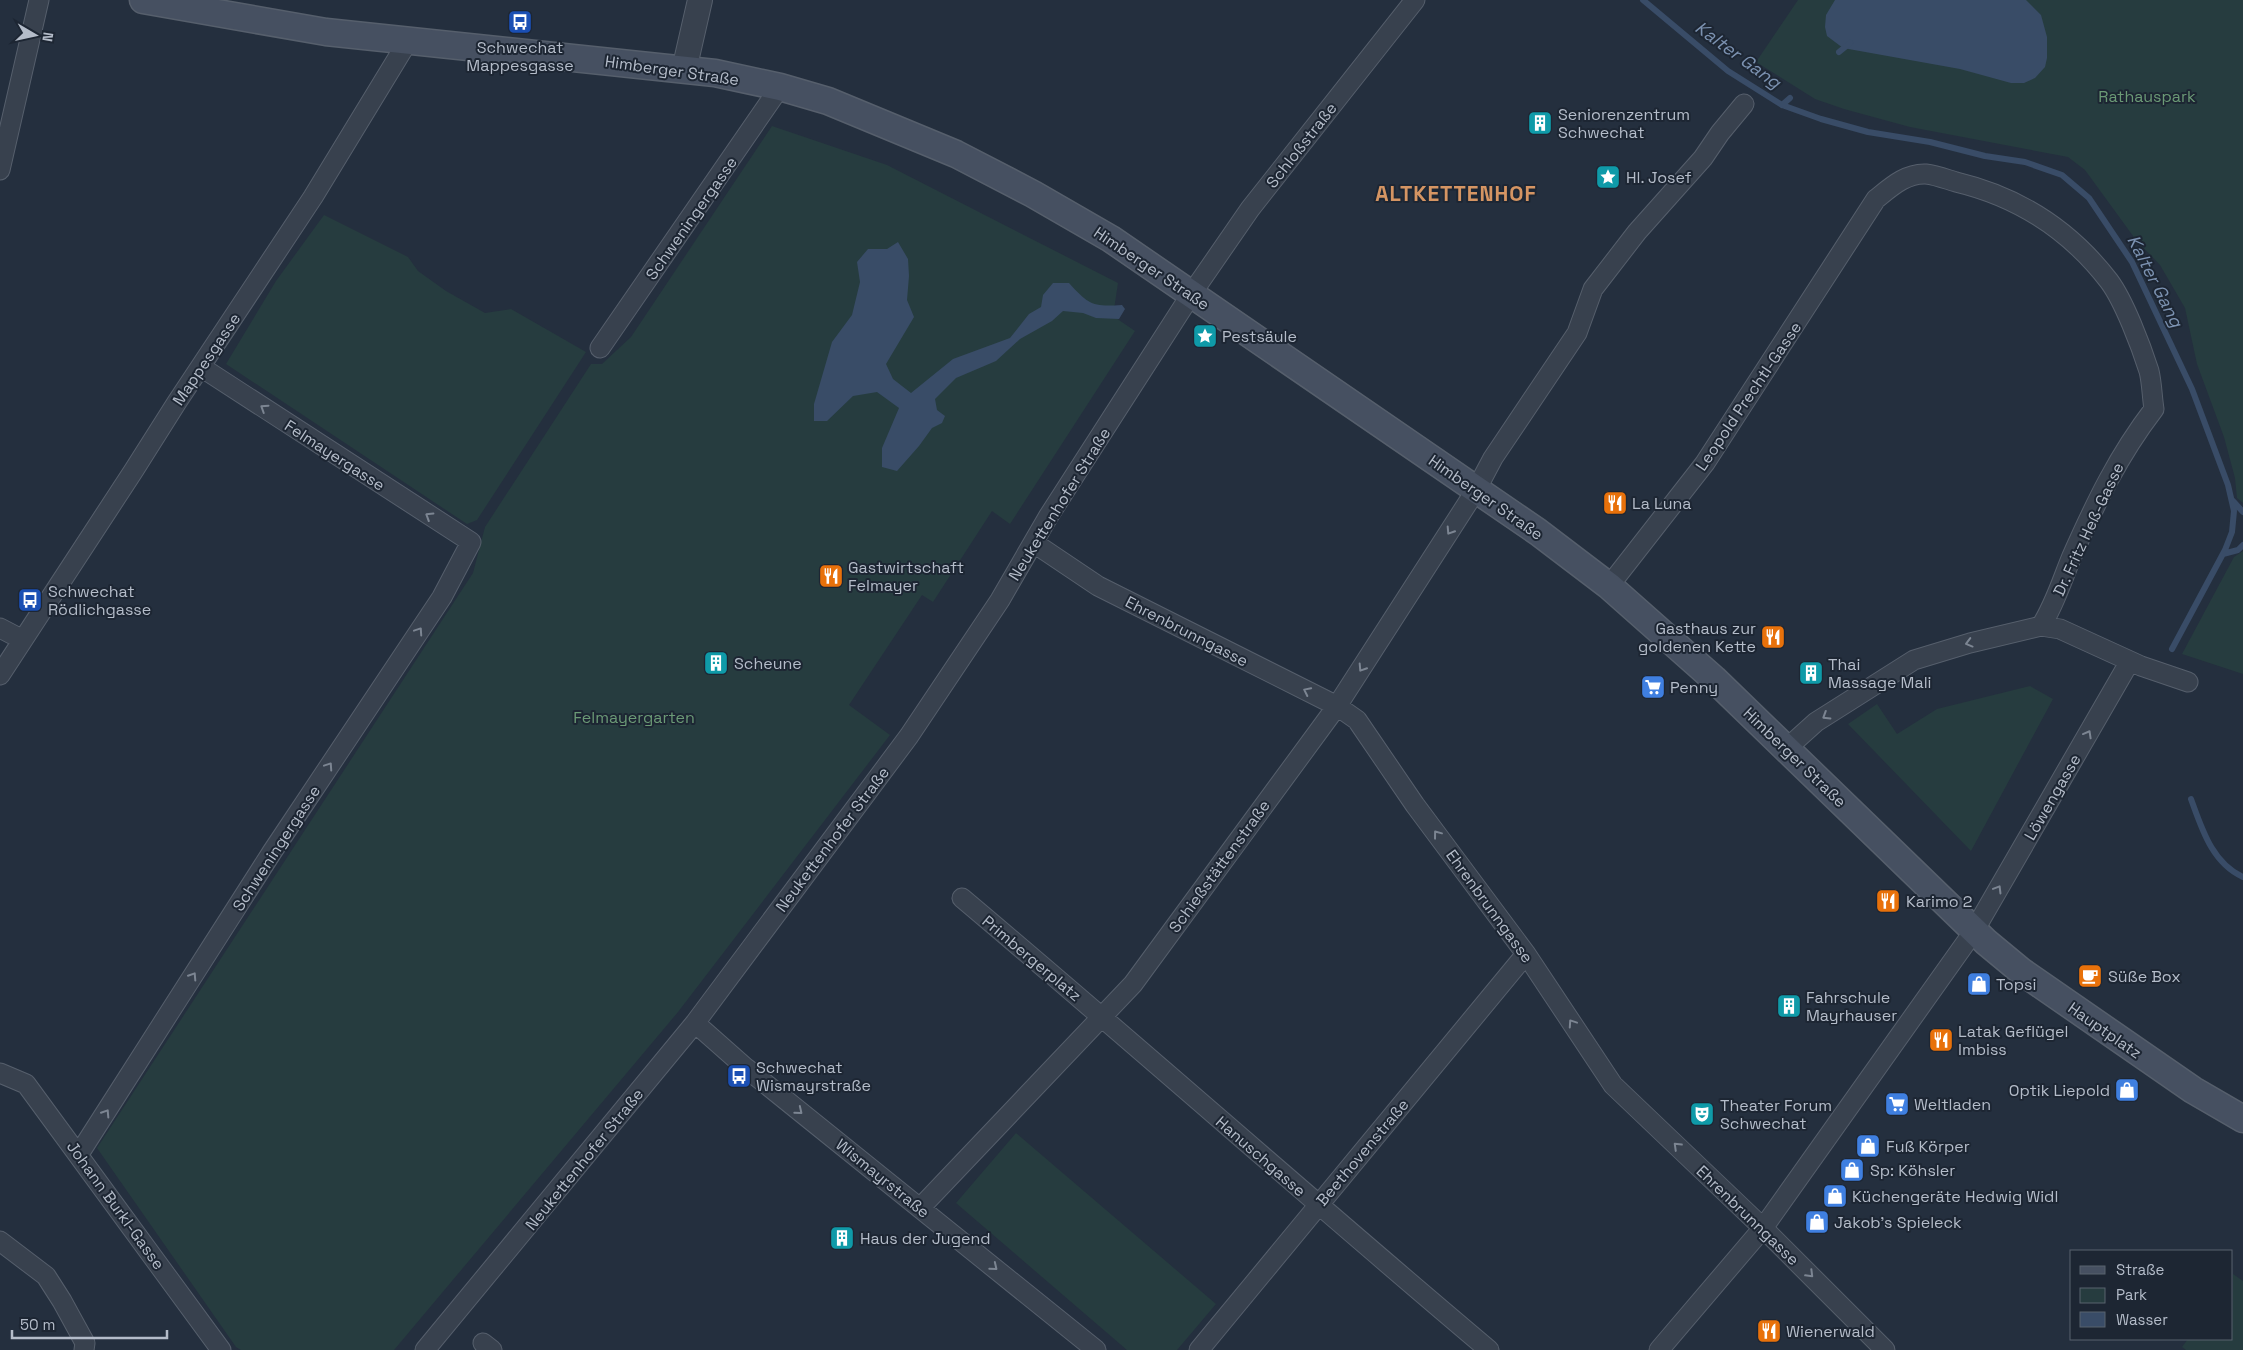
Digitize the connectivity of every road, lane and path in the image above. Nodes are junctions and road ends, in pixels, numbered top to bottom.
1 (39, 0) edge
2 (143, 0) edge
3 (700, 0) edge
4 (1415, 0) edge
5 (408, 41) junction
6 (684, 70) junction
7 (780, 87) junction
8 (1744, 104) dead end
9 (0, 170) edge
10 (1192, 293) junction
11 (600, 348) dead end
12 (201, 367) junction
13 (2154, 409) joint
14 (1476, 490) junction
15 (471, 542) joint
16 (1034, 543) junction
17 (1609, 586) junction
18 (2041, 626) junction
19 (0, 628) edge
20 (24, 640) junction
21 (2130, 662) junction
22 (0, 676) edge
23 (2188, 682) dead end
24 (1337, 706) junction
25 (1786, 748) junction
26 (962, 898) dead end
27 (1974, 931) junction
28 (1526, 954) junction
29 (1103, 1017) junction
30 (695, 1023) junction
31 (0, 1073) edge
32 (2243, 1119) edge
33 (79, 1154) junction
34 (1318, 1206) junction
35 (920, 1208) junction
36 (1763, 1228) junction
37 (0, 1241) edge
38 (84, 1350) edge
39 (221, 1350) edge
40 (425, 1350) edge
41 (1096, 1350) edge
42 (1199, 1350) edge
43 (1489, 1350) edge
44 (1659, 1350) edge
45 (1885, 1350) edge

1 - 9 street
2 - 5 main road, Himberger Straße
3 - 6 street
4 - 10 street, Schloßstraße
5 - 6 main road, Himberger Straße
5 - 12 street, Mappesgasse
6 - 7 main road, Himberger Straße
7 - 10 main road, Himberger Straße
7 - 11 street, Schweningergasse
8 - 14 street, Schießstättenstraße
10 - 14 main road, Himberger Straße
10 - 16 street, Neukettenhofer Straße
15 -> 12 street, Felmayergasse
12 - 20 street, Mappesgasse
13 - 17 street, Leopold Prechtl-Gasse
13 - 18 street, Dr. Fritz Heß-Gasse
14 - 17 main road, Himberger Straße
14 -> 24 street, Schießstättenstraße
33 -> 15 street, Schweningergasse
24 -> 16 street, Ehrenbrunngasse
16 - 30 street, Neukettenhofer Straße
17 - 25 main road, Himberger Straße
18 - 21 street
18 -> 25 street
19 - 20 street
20 - 22 street, Mappesgasse
21 - 23 street
27 -> 21 street, Löwengasse
28 -> 24 street, Ehrenbrunngasse
24 - 29 street, Schießstättenstraße
25 - 27 main road, Himberger Straße
26 - 29 street, Primbergerplatz
27 - 32 main road, Hauptplatz
27 - 36 street, Löwengasse
28 - 34 street, Beethovenstraße
36 -> 28 street, Ehrenbrunngasse
29 - 34 street, Hanuschgasse
29 - 35 street, Schießstättenstraße
30 -> 35 street, Wismayrstraße
30 - 40 street, Neukettenhofer Straße
31 - 33 street, Johann Burkl-Gasse
33 - 39 street, Johann Burkl-Gasse
34 - 42 street, Beethovenstraße
34 - 43 street, Hanuschgasse
35 -> 41 street, Wismayrstraße
36 - 44 street, Löwengasse
36 -> 45 street, Ehrenbrunngasse
37 - 38 street

